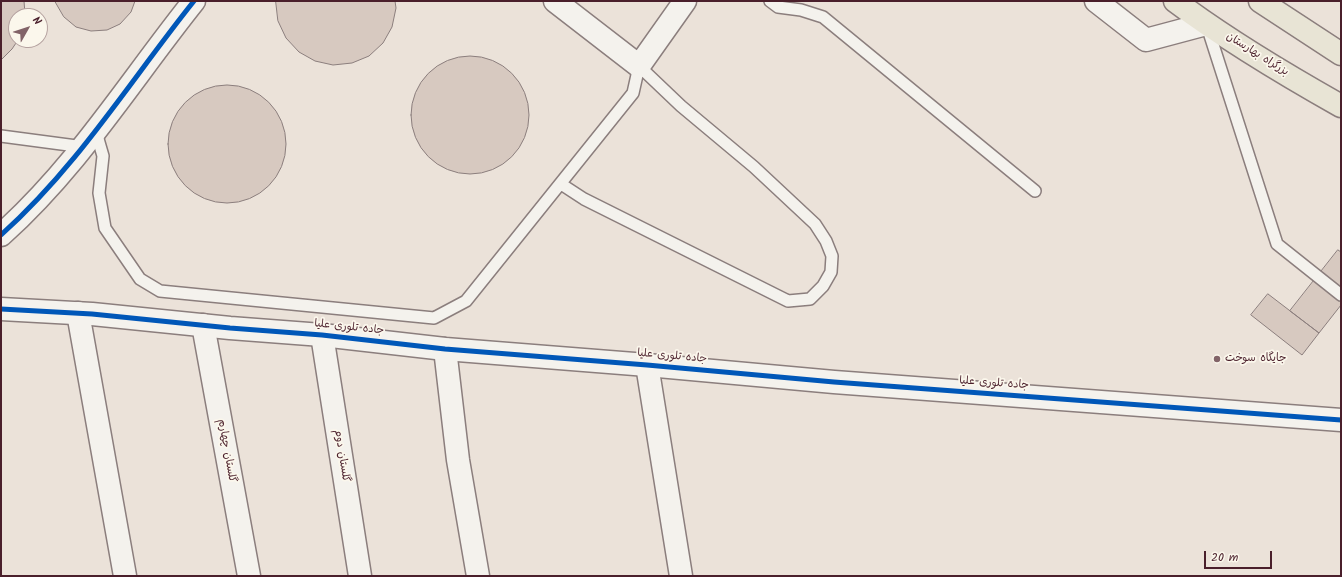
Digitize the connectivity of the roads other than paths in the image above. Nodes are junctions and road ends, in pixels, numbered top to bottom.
1 (194, 1) edge
2 (555, 1) edge
3 (685, 1) edge
4 (770, 1) edge
5 (1096, 1) edge
6 (1175, 1) edge
7 (1260, 1) edge
8 (1206, 24) junction
9 (1341, 54) edge
10 (639, 66) junction
11 (1341, 106) edge
12 (1, 136) edge
13 (90, 139) junction
14 (561, 184) junction
15 (1035, 191) dead end
16 (1, 235) edge
17 (1341, 295) edge
18 (1, 309) edge
19 (78, 313) junction
20 (203, 325) junction
21 (322, 335) junction
22 (445, 349) junction
23 (647, 365) junction
24 (1341, 420) edge
25 (125, 576) edge
26 (249, 576) edge
27 (360, 576) edge
28 (478, 576) edge
29 (681, 576) edge

1 - 13 street
2 - 10 street
3 - 10 street
4 - 15 lane
5 - 8 street
6 - 8 highway, بزرگراه بهارستان
7 - 9 highway
8 - 11 highway, بزرگراه بهارستان
8 - 17 lane
10 - 14 lane
10 - 14 lane
12 - 13 lane
13 - 14 lane
13 - 16 street
18 - 19 street, جاده تلوری علیا
19 - 20 street, جاده تلوری علیا
19 - 25 street
20 - 21 street, جاده تلوری علیا
20 - 26 street, گلستان چهارم
21 - 22 street, جاده تلوری علیا
21 - 27 street, گلستان دوم
22 - 23 street, جاده تلوری علیا
22 - 28 street
23 - 24 street, جاده تلوری علیا
23 - 29 street

